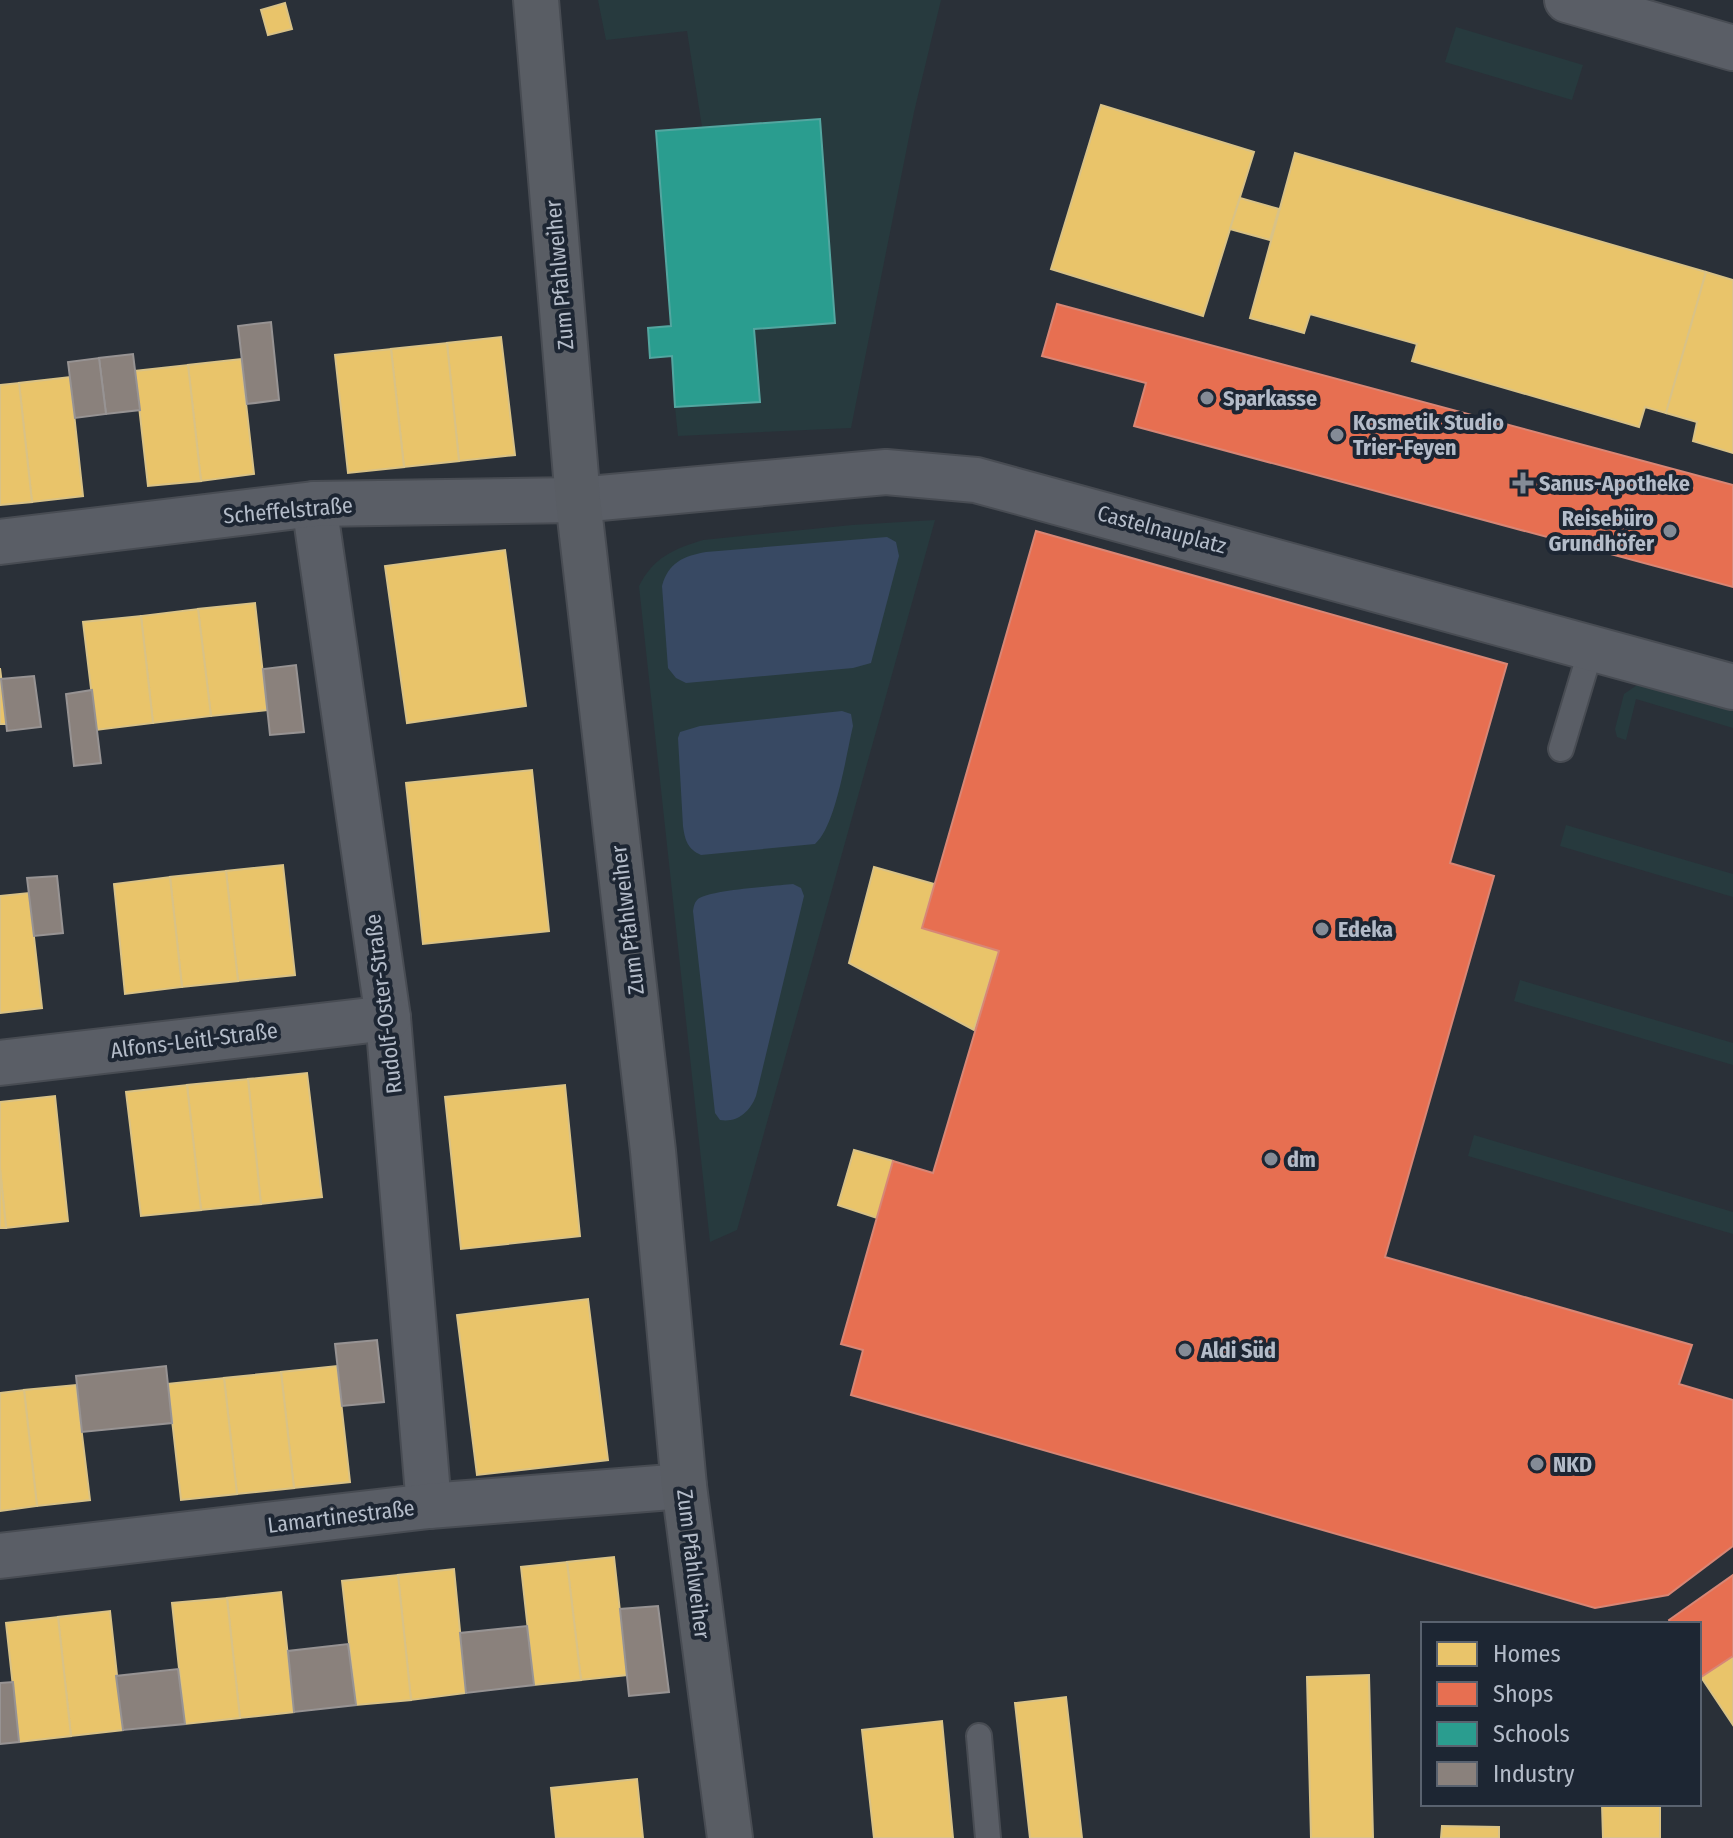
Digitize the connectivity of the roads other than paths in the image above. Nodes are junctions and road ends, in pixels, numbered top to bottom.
1 (536, 0) edge
2 (1567, 0) edge
3 (1733, 48) edge
4 (578, 500) junction
5 (314, 504) junction
6 (0, 542) edge
7 (1591, 649) junction
8 (1733, 687) edge
9 (1561, 749) dead end
10 (388, 1018) junction
11 (0, 1063) edge
12 (684, 1486) junction
13 (429, 1506) junction
14 (0, 1556) edge
15 (979, 1736) dead end
16 (730, 1838) edge
17 (988, 1838) edge

1 - 4 street, Zum Pfahlweiher
2 - 3 street
4 - 5 street, Scheffelstraße
4 - 7 street, Castelnauplatz
4 - 12 street, Zum Pfahlweiher
5 - 6 street, Scheffelstraße
5 - 10 street, Rudolf-Oster-Straße
7 - 8 street, Castelnauplatz
7 - 9 lane
10 - 11 street, Alfons-Leitl-Straße
10 - 13 street, Rudolf-Oster-Straße
12 - 13 street, Lamartinestraße
12 - 16 street, Zum Pfahlweiher
13 - 14 street, Lamartinestraße
15 - 17 lane

